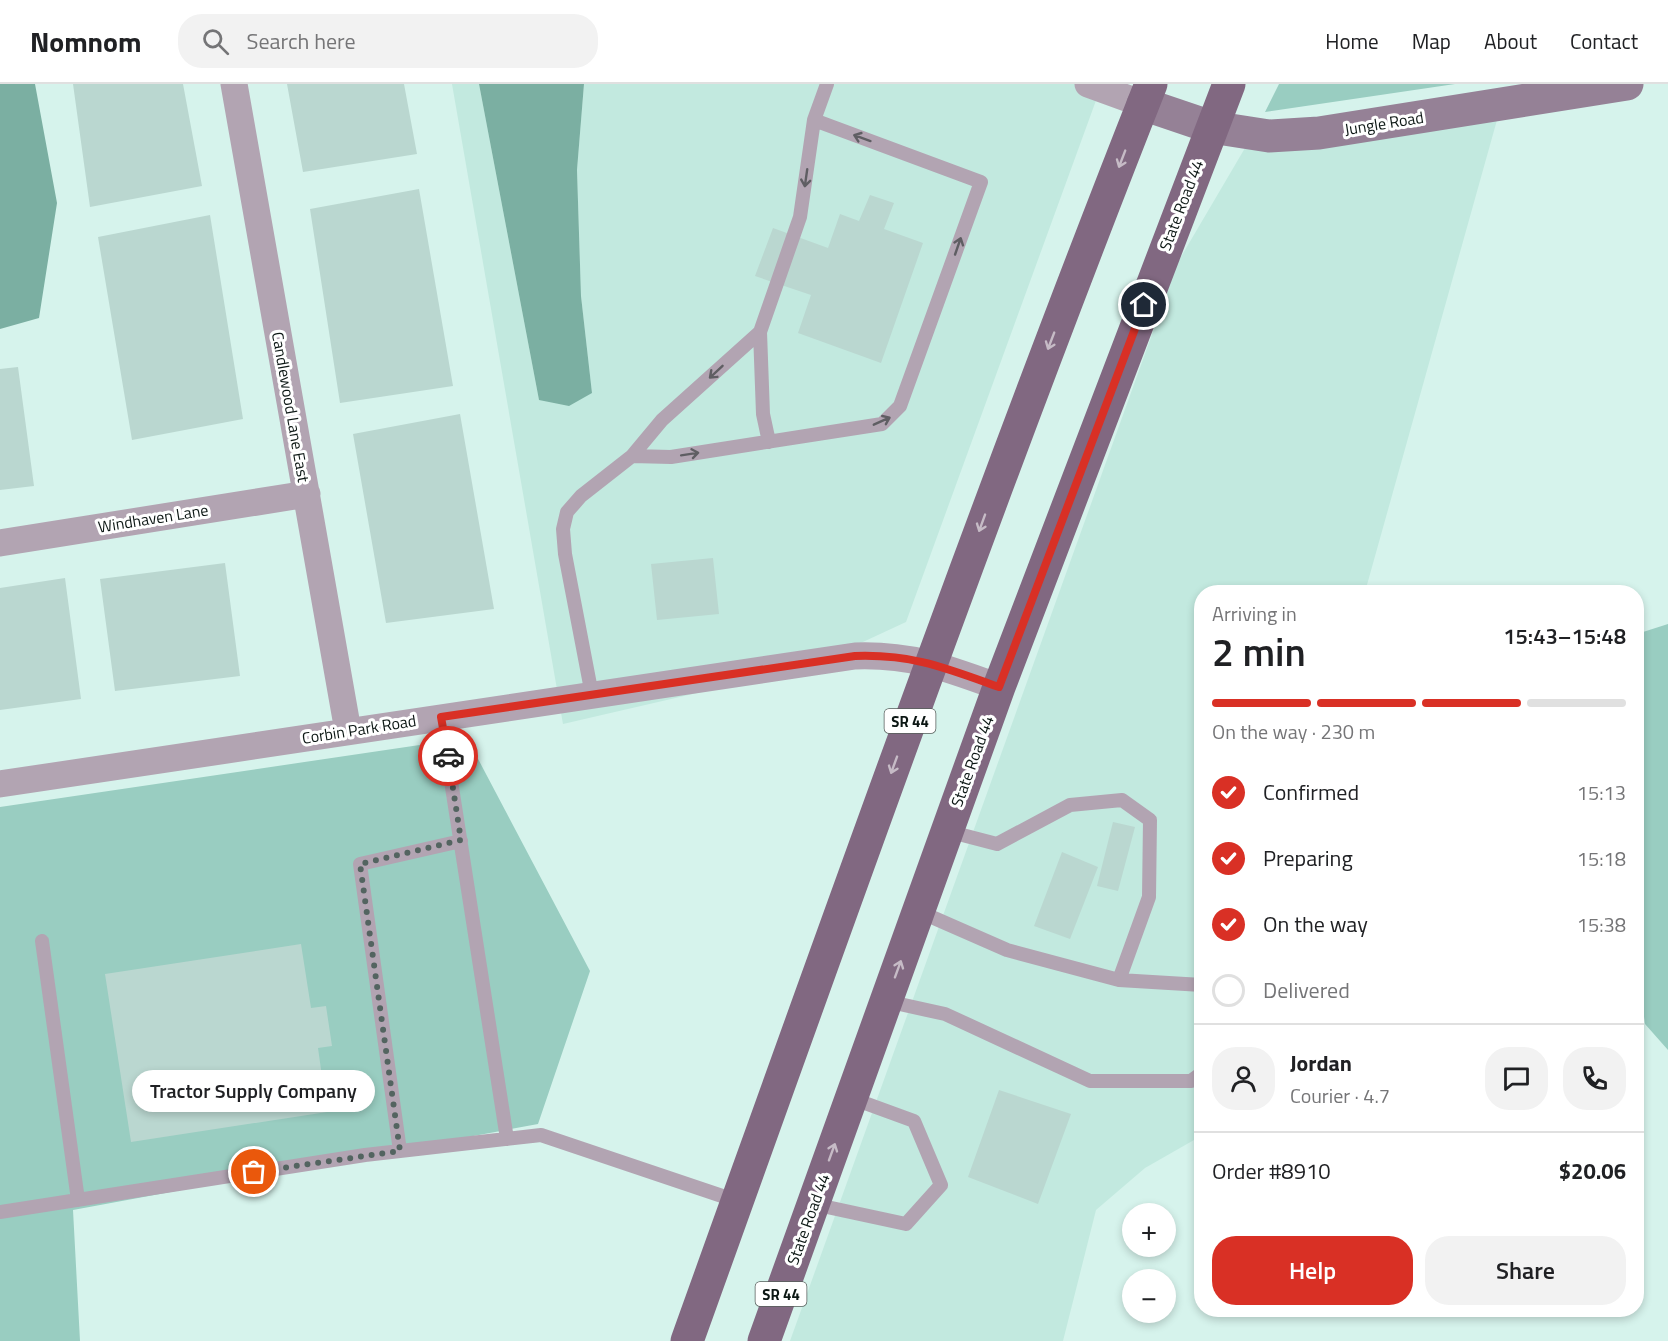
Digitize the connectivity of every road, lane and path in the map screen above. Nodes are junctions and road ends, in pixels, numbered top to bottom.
1 (234, 84) edge
2 (827, 84) edge
3 (1088, 84) edge
4 (1229, 84) edge
5 (1627, 84) edge
6 (1147, 94) edge
7 (814, 120) junction
8 (1211, 127) junction
9 (759, 332) junction
10 (769, 442) junction
11 (632, 456) junction
12 (307, 494) junction
13 (0, 543) edge
14 (930, 662) junction
15 (999, 687) junction
16 (592, 695) junction
17 (441, 717) junction
18 (348, 731) junction
19 (0, 784) edge
20 (947, 831) junction
21 (461, 840) junction
22 (918, 911) junction
23 (42, 941) dead end
24 (1119, 980) junction
25 (1194, 985) edge
26 (886, 1001) junction
27 (1194, 1079) edge
28 (851, 1098) junction
29 (507, 1139) junction
30 (400, 1151) junction
31 (78, 1200) junction
32 (737, 1201) junction
33 (813, 1204) junction
34 (0, 1212) edge
35 (687, 1341) edge
36 (764, 1341) edge

1 - 12 street, Candlewood Lane East
2 - 7 lane
3 - 6 street
4 - 8 main road, State Road 44 / SR 44
5 - 8 street, Jungle Road
6 - 8 street, Jungle Road
6 -> 14 main road, SR 44
7 -> 9 lane
10 -> 7 lane
8 - 15 main road, State Road 44 / SR 44
9 - 10 lane
9 -> 11 lane
11 -> 10 lane
11 - 16 lane
12 - 13 street, Windhaven Lane
12 - 18 street, Candlewood Lane East
14 - 15 street, Corbin Park Road
14 - 16 street, Corbin Park Road
14 -> 32 main road, SR 44
15 - 20 main road, State Road 44 / SR 44
16 - 17 street, Corbin Park Road
17 - 18 street, Corbin Park Road
17 - 21 lane
18 - 19 street, Corbin Park Road
20 - 22 main road, State Road 44 / SR 44
20 - 24 lane
21 - 29 lane
21 - 30 lane
22 - 24 lane
26 -> 22 main road, State Road 44 / SR 44
23 - 31 lane
24 - 25 lane
26 - 27 lane
26 - 28 main road, State Road 44 / SR 44
33 -> 28 main road, State Road 44 / SR 44
28 - 33 lane
29 - 30 lane
29 - 32 lane
30 - 31 lane
31 - 34 lane
32 - 35 main road, SR 44
33 - 36 main road, State Road 44 / SR 44

